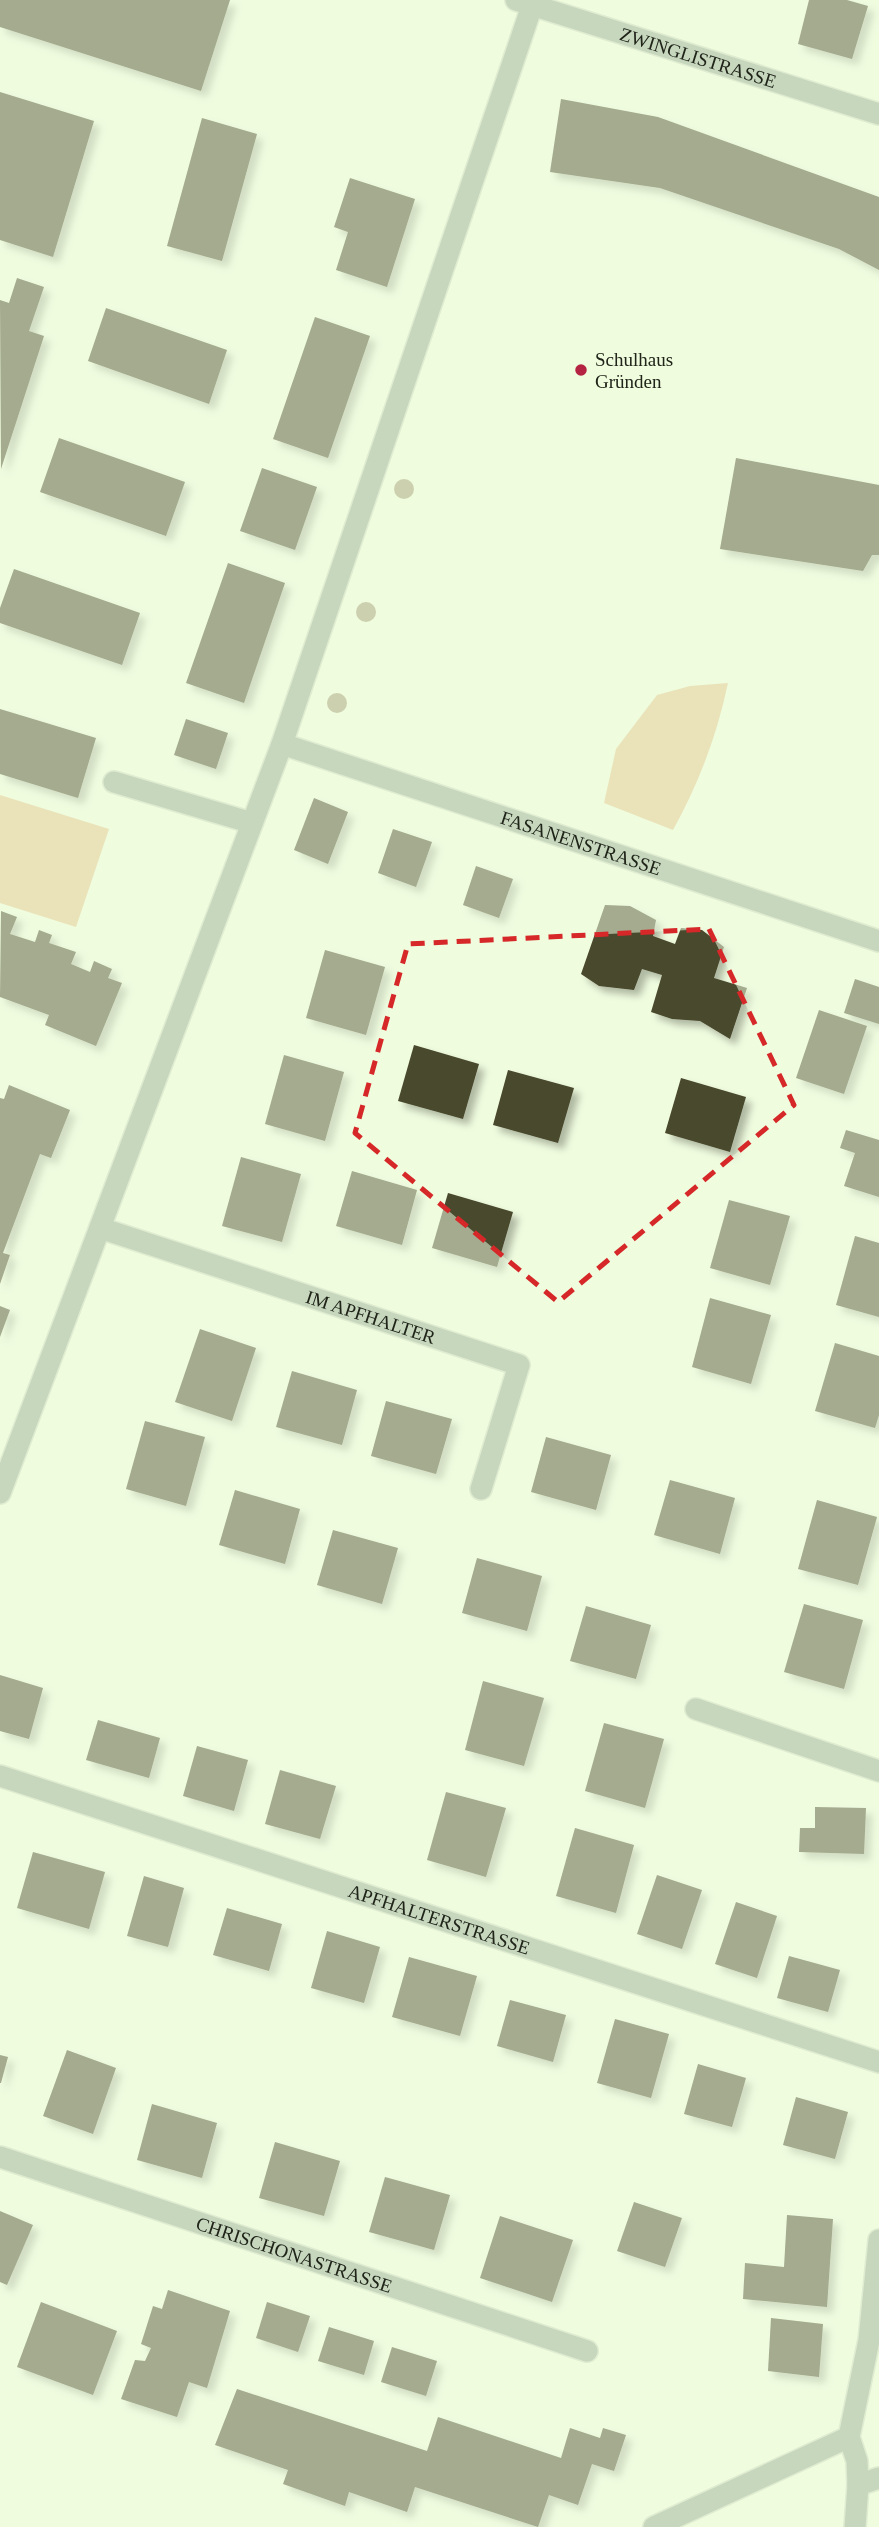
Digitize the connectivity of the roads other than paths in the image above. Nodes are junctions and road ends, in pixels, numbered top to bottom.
1 (528, 2) edge
2 (879, 114) edge
3 (282, 744) junction
4 (114, 782) dead end
5 (252, 823) junction
6 (879, 942) edge
7 (100, 1228) junction
8 (481, 1489) dead end
9 (0, 1493) edge
10 (696, 1709) dead end
11 (879, 1771) edge
12 (0, 1776) edge
13 (879, 2063) edge
14 (0, 2157) edge
15 (879, 2240) edge
16 (587, 2351) dead end
17 (849, 2437) junction
18 (879, 2478) edge
19 (858, 2484) junction
20 (654, 2527) edge
21 (855, 2527) edge

1 - 2 street, ZWINGLISTRASSE
1 - 3 street
3 - 5 street
3 - 6 street, FASANENSTRASSE
4 - 5 street
5 - 7 street
7 - 8 street, IM APFHALTER
7 - 9 street
10 - 11 street
12 - 13 street, APFHALTERSTRASSE
14 - 16 street, CHRISCHONASTRASSE
15 - 17 street
17 - 19 street
17 - 20 street
18 - 19 street
19 - 21 street

